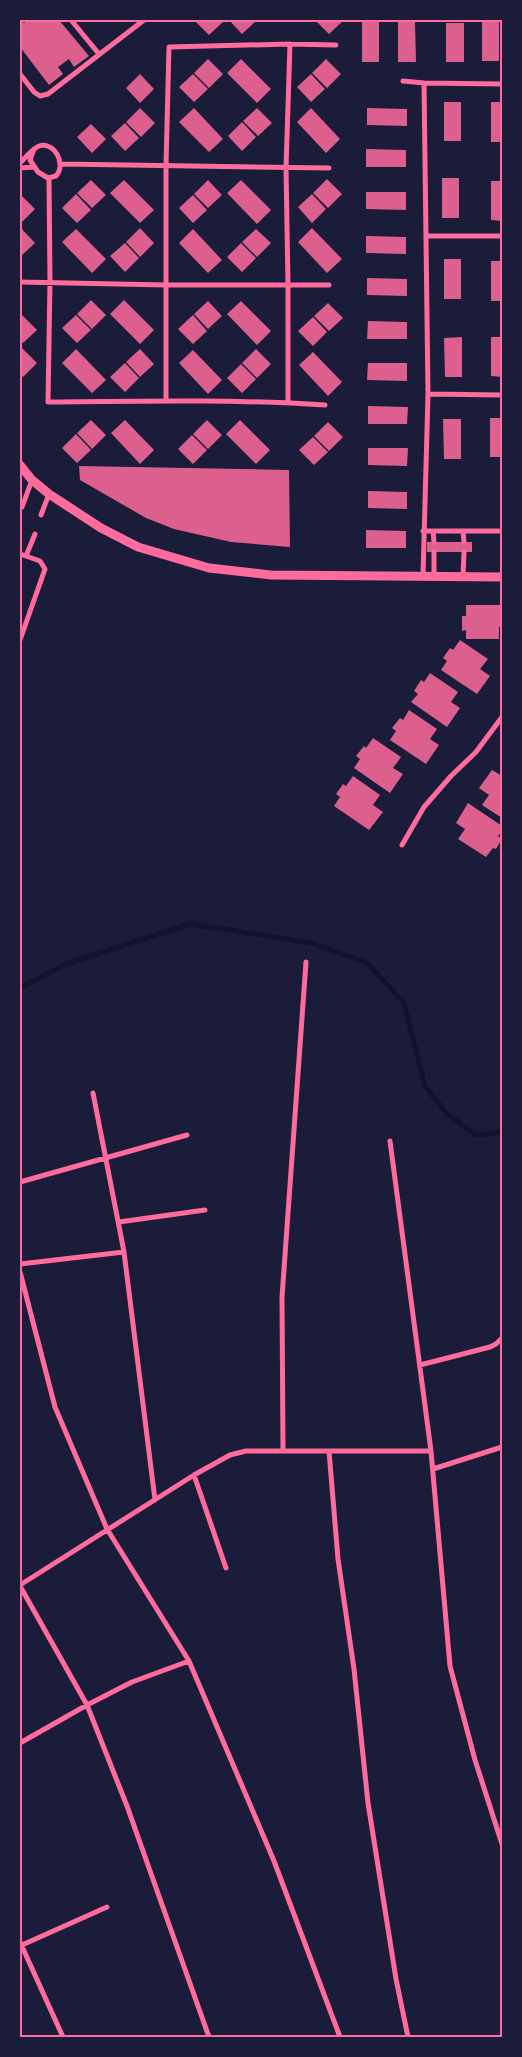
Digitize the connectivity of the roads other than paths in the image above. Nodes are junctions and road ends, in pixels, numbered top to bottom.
1 (71, 20) edge
2 (144, 20) edge
3 (290, 44) junction
4 (336, 45) dead end
5 (99, 54) junction
6 (20, 74) edge
7 (403, 81) dead end
8 (424, 83) junction
9 (502, 84) edge
10 (34, 149) junction
11 (20, 163) edge
12 (62, 164) junction
13 (166, 164) junction
14 (34, 167) junction
15 (20, 168) edge
16 (286, 168) junction
17 (329, 168) dead end
18 (49, 178) junction
19 (426, 236) junction
20 (502, 236) edge
21 (20, 282) edge
22 (50, 282) junction
23 (288, 284) junction
24 (167, 285) junction
25 (329, 285) dead end
26 (428, 394) junction
27 (502, 395) edge
28 (166, 401) junction
29 (288, 403) junction
30 (325, 406) dead end
31 (20, 465) edge
32 (32, 480) junction
33 (49, 494) junction
34 (22, 507) dead end
35 (41, 515) dead end
36 (423, 531) junction
37 (433, 531) junction
38 (463, 531) junction
39 (502, 531) edge
40 (34, 534) dead end
41 (434, 542) dead end
42 (464, 542) dead end
43 (434, 552) dead end
44 (464, 552) dead end
45 (20, 554) edge
46 (26, 556) junction
47 (423, 576) junction
48 (434, 576) junction
49 (463, 577) junction
50 (502, 577) edge
51 (20, 640) edge
52 (502, 717) edge
53 (402, 845) dead end
54 (306, 962) dead end
55 (93, 1093) dead end
56 (187, 1136) dead end
57 (390, 1141) dead end
58 (107, 1158) junction
59 (20, 1182) edge
60 (205, 1210) dead end
61 (119, 1222) junction
62 (124, 1252) junction
63 (20, 1264) edge
64 (20, 1272) edge
65 (502, 1338) edge
66 (420, 1365) junction
67 (502, 1446) edge
68 (283, 1451) junction
69 (329, 1451) junction
70 (431, 1451) junction
71 (433, 1469) junction
72 (194, 1475) junction
73 (155, 1500) junction
74 (108, 1529) junction
75 (226, 1568) dead end
76 (20, 1585) edge
77 (189, 1661) junction
78 (86, 1705) junction
79 (20, 1743) edge
80 (502, 1844) edge
81 (107, 1907) dead end
82 (21, 1944) edge
83 (63, 2037) edge
84 (209, 2037) edge
85 (340, 2037) edge
86 (408, 2037) edge

1 - 5 street
2 - 5 street
3 - 4 street
3 - 13 street
3 - 16 street
5 - 6 street
7 - 8 street
8 - 9 street
8 - 19 street
10 - 11 street
10 - 12 street
10 - 14 street
12 - 13 street
12 - 18 street
13 - 16 street
13 - 24 street
14 - 15 street
14 - 18 street
16 - 17 street
16 - 23 street
18 - 22 street
19 - 20 street
19 - 26 street
21 - 22 street
22 - 24 street
22 - 28 street
23 - 24 street
23 - 25 street
23 - 29 street
24 - 28 street
26 - 27 street
26 - 36 street
28 - 29 street
29 - 30 street
31 - 32 street
32 - 33 street
32 - 34 street
33 - 35 street
33 - 47 street
36 - 37 street
36 - 47 street
37 - 38 street
37 - 41 street
38 - 39 street
38 - 42 street
40 - 46 street
43 - 48 street
44 - 49 street
45 - 46 street
46 - 51 street
47 - 48 street
48 - 49 street
49 - 50 street
52 - 53 street
54 - 68 street
55 - 58 street
56 - 58 street
57 - 66 street
58 - 59 street
58 - 61 street
60 - 61 street
61 - 62 street
62 - 63 street
62 - 73 street
64 - 74 street
65 - 66 street
66 - 70 street
67 - 71 street
68 - 69 street
68 - 72 street
69 - 70 street
69 - 86 street
70 - 71 street
71 - 80 street
72 - 73 street
72 - 75 street
73 - 74 street
74 - 76 street
74 - 77 street
76 - 78 street
77 - 78 street
77 - 85 street
78 - 79 street
78 - 84 street
81 - 82 street
82 - 83 street

